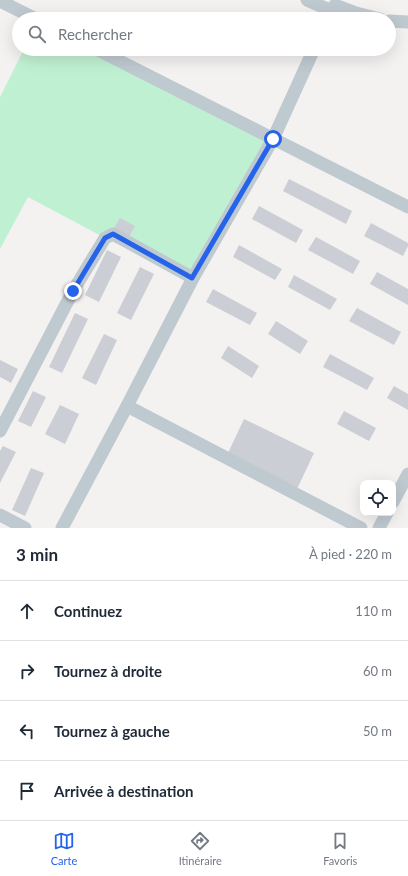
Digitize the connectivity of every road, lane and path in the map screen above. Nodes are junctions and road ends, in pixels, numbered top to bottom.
1 (307, 0) edge
2 (0, 1) edge
3 (333, 9) edge
4 (22, 12) edge
5 (350, 12) edge
6 (396, 21) edge
7 (408, 22) edge
8 (110, 56) edge
9 (311, 56) edge
10 (273, 139) junction
11 (408, 207) edge
12 (192, 278) junction
13 (127, 406) junction
14 (0, 431) edge
15 (408, 474) edge
16 (396, 496) edge
17 (0, 515) edge
18 (385, 516) edge
19 (25, 528) edge
20 (62, 528) edge
21 (361, 528) edge
22 (379, 528) edge

1 - 3 street
2 - 4 street
3 - 5 street
6 - 7 street
8 - 10 street
9 - 10 street
10 - 11 street
10 - 12 street
12 - 13 street
12 - 14 street
13 - 20 street
13 - 21 street
15 - 16 street
17 - 19 street
18 - 22 street

